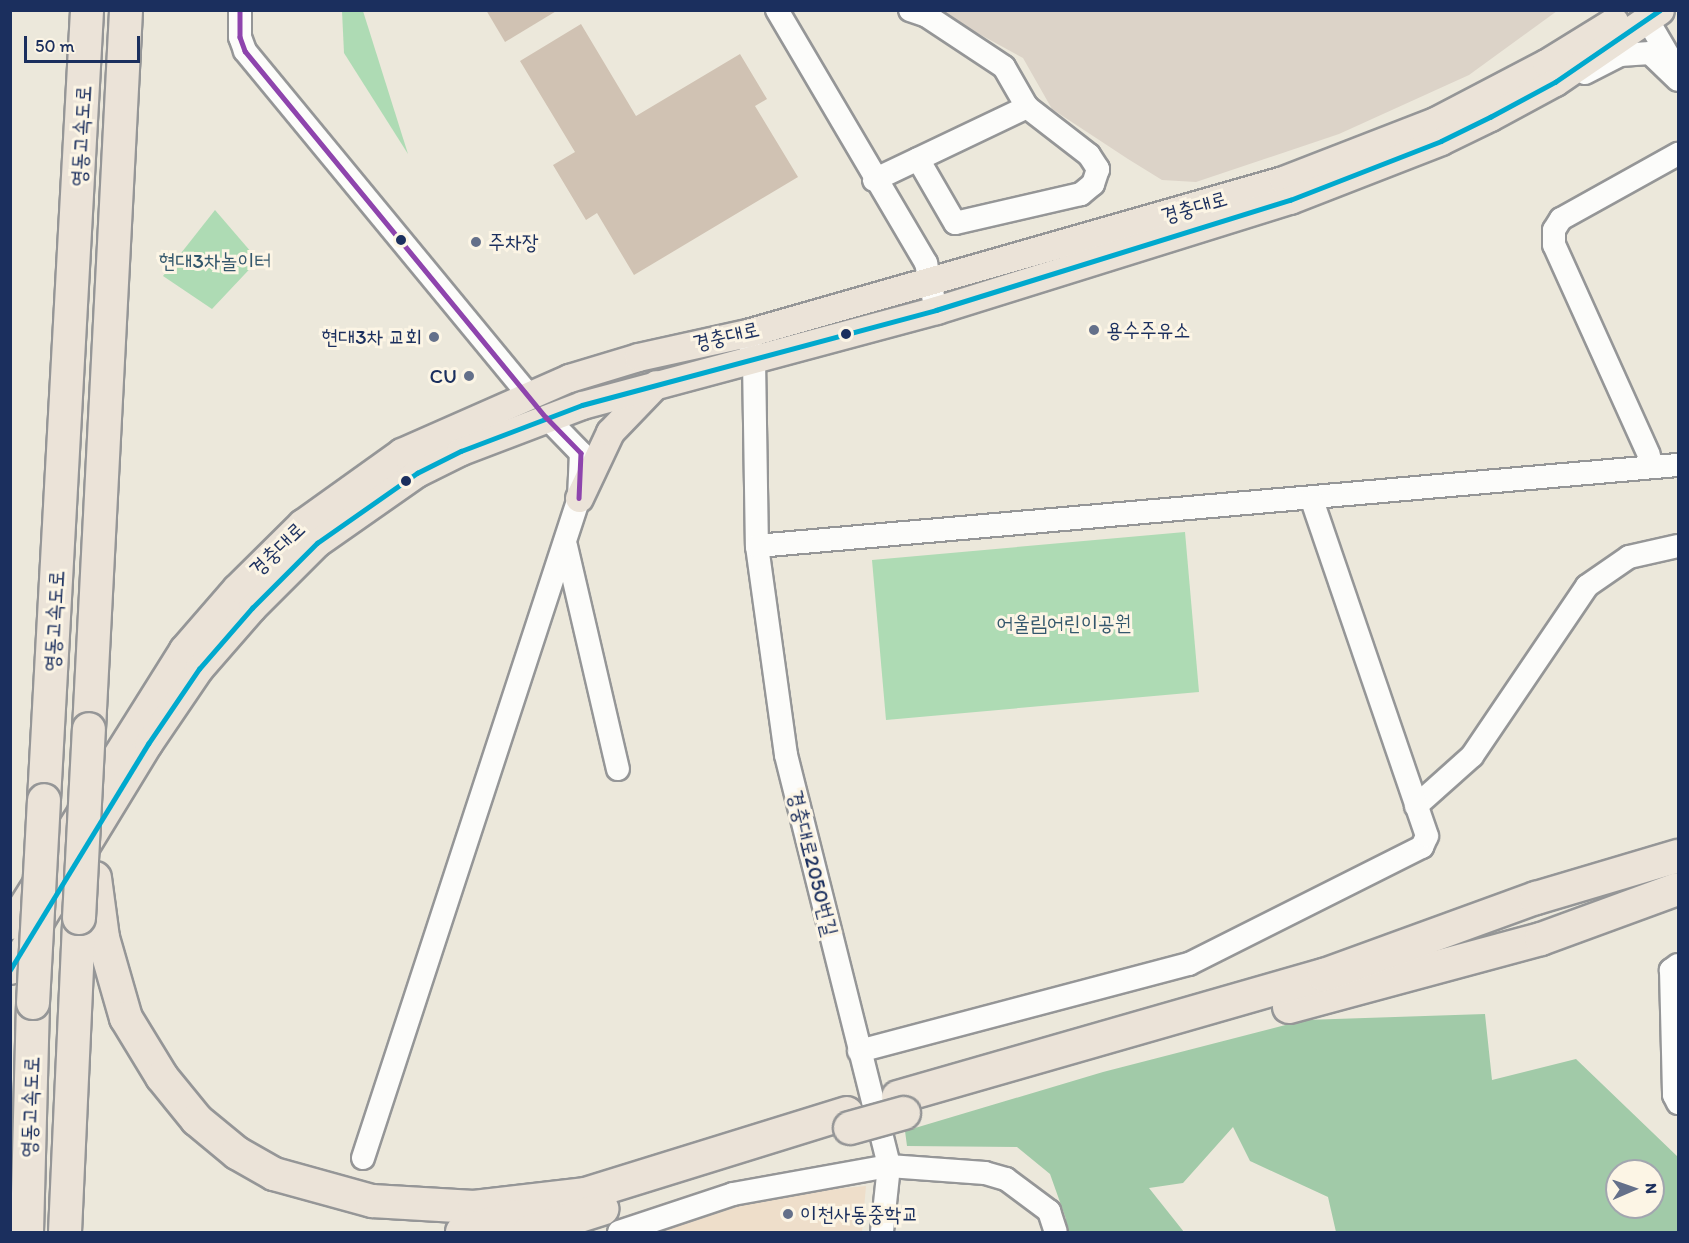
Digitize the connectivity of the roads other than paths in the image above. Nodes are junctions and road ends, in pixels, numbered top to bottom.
1 (87, 10) edge
2 (126, 10) edge
3 (240, 10) edge
4 (777, 10) edge
5 (910, 10) edge
6 (1645, 13) edge
7 (1678, 73) edge
8 (1678, 80) edge
9 (1555, 82) junction
10 (1027, 107) junction
11 (1678, 153) edge
12 (918, 159) junction
13 (874, 180) junction
14 (930, 278) junction
15 (936, 310) junction
16 (747, 333) junction
17 (754, 360) junction
18 (657, 383) junction
19 (528, 394) junction
20 (546, 417) junction
21 (498, 436) junction
22 (575, 446) junction
23 (1678, 450) edge
24 (1649, 455) junction
25 (1678, 465) edge
26 (1573, 475) junction
27 (579, 498) junction
28 (1311, 498) junction
29 (565, 545) junction
30 (757, 546) junction
31 (1678, 546) edge
32 (87, 766) junction
33 (618, 769) dead end
34 (1416, 806) junction
35 (1678, 856) edge
36 (1678, 889) edge
37 (10, 925) edge
38 (1678, 965) edge
39 (10, 970) edge
40 (859, 1051) junction
41 (1678, 1103) edge
42 (901, 1105) junction
43 (849, 1120) junction
44 (363, 1158) dead end
45 (889, 1167) junction
46 (586, 1194) junction
47 (27, 1233) edge
48 (65, 1233) edge
49 (462, 1233) edge
50 (528, 1233) edge
51 (619, 1233) edge
52 (882, 1233) edge
53 (1056, 1233) edge

1 - 47 highway, 영동고속도로, bridge
2 - 32 highway, 영동고속도로, bridge
3 - 19 street
4 - 13 street
5 - 10 street
6 - 7 street
6 - 9 main road, 경충대로
6 - 14 main road, 경충대로
8 - 9 street
9 - 15 main road, 경충대로
10 - 12 street
10 - 12 street
11 - 24 street
12 - 13 street
13 - 14 street
14 - 15 street
14 - 16 main road, 경충대로
15 - 17 main road, 경충대로
16 - 17 street, 경충대로2050번길
16 - 19 main road, 경충대로
17 - 18 main road, 경충대로
17 - 30 street, 경충대로2050번길
18 - 20 main road, 경충대로
18 - 27 main road
19 - 20 main road
19 - 37 main road, 경충대로
20 - 21 main road, 경충대로
20 - 22 street
21 - 22 street
21 - 39 main road, 경충대로
22 - 27 street
23 - 24 street
24 - 26 street
25 - 26 street
26 - 28 street
27 - 29 street
28 - 30 street
28 - 34 street
29 - 33 street
29 - 44 street
30 - 40 street, 경충대로2050번길
31 - 34 street
32 - 46 highway, bridge
32 - 48 highway, 영동고속도로, bridge
34 - 40 street
35 - 42 highway
36 - 42 highway
38 - 41 street
40 - 45 street, 경충대로2050번길
42 - 43 highway
43 - 46 highway
43 - 50 highway
45 - 51 street
45 - 52 street
45 - 53 street
46 - 49 highway

